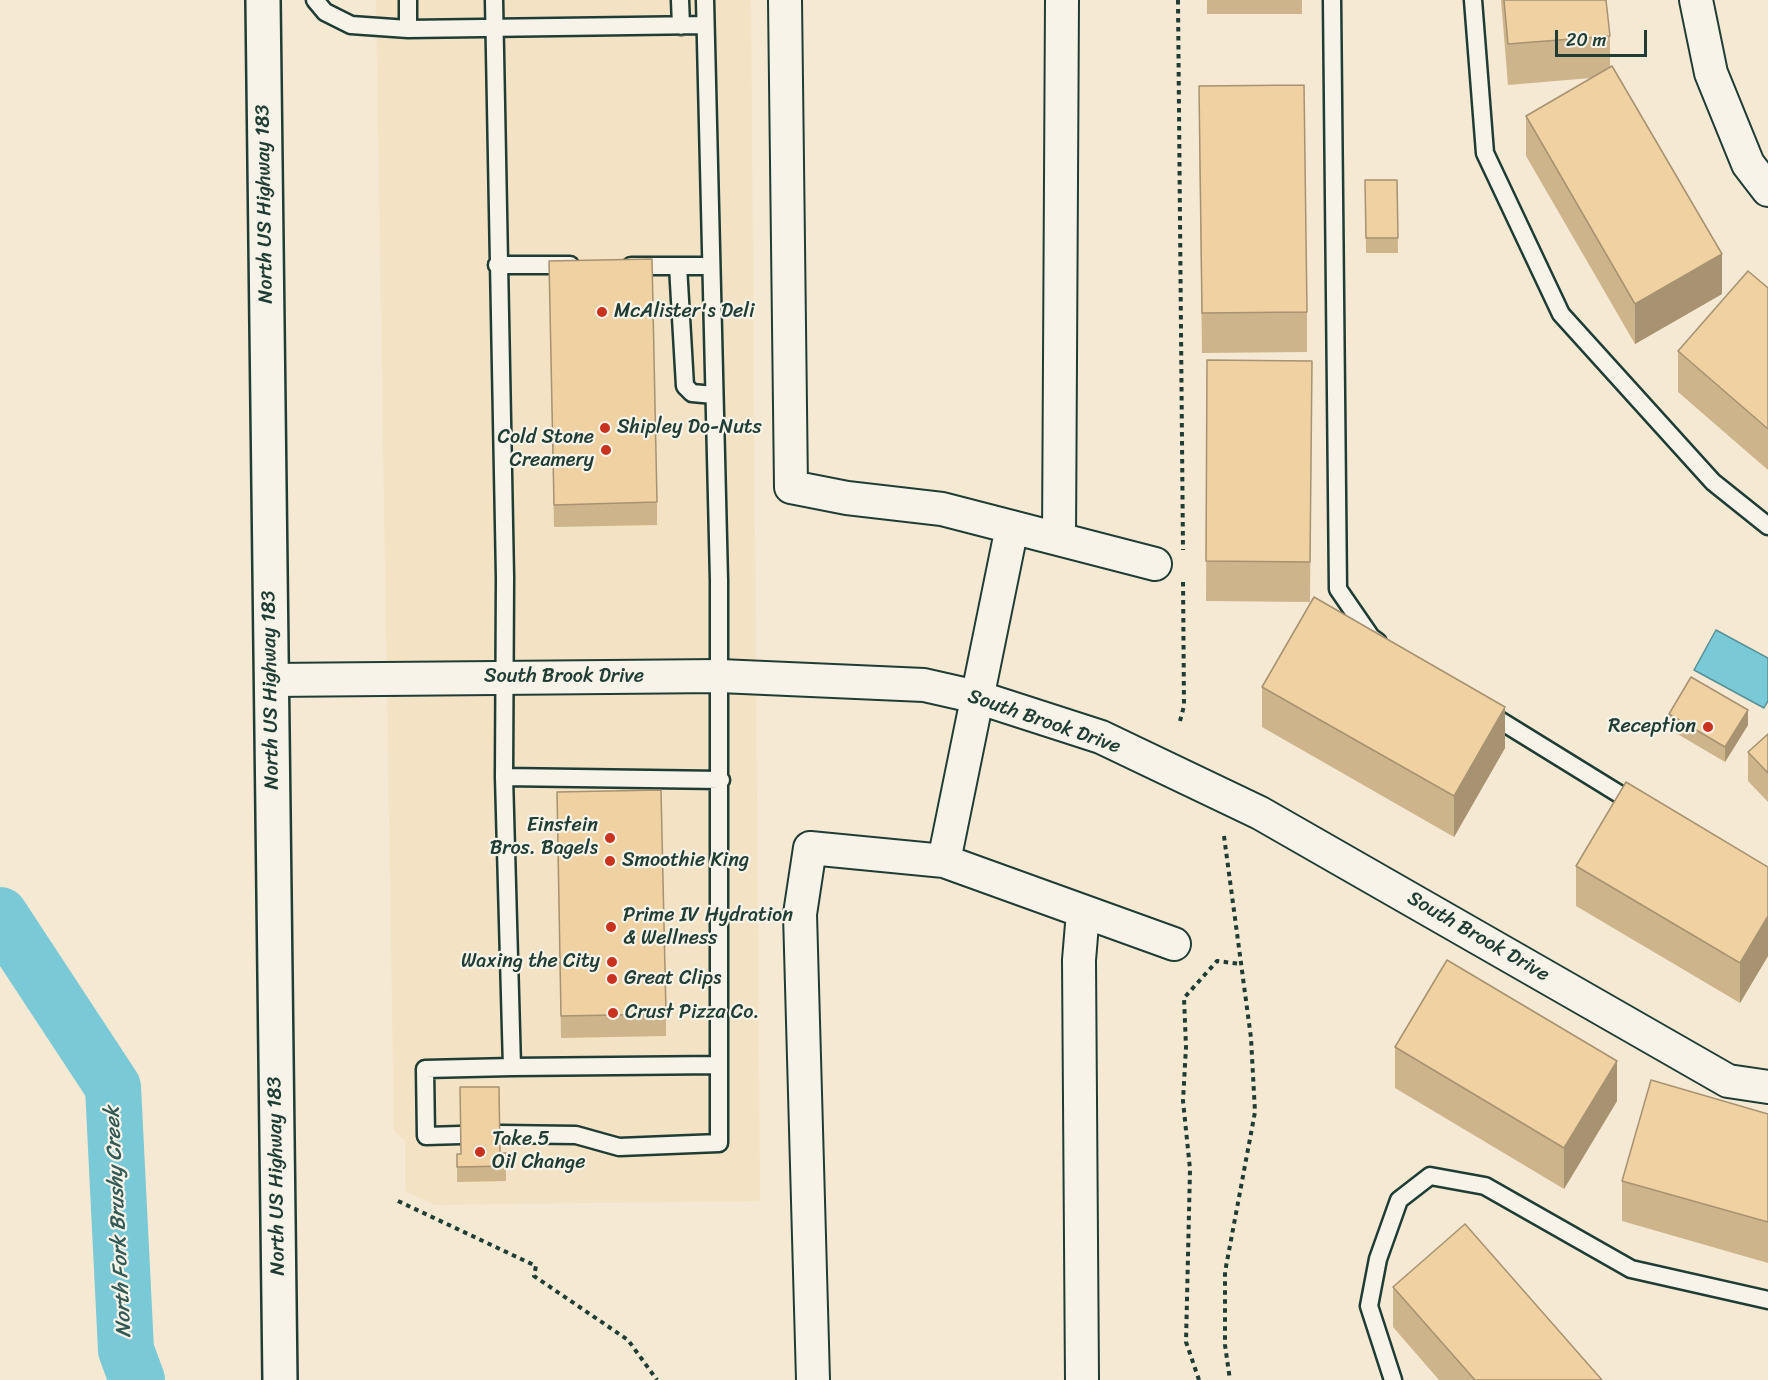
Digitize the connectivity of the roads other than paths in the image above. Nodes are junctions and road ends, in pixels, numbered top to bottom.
1 (263, 0) edge
2 (315, 0) edge
3 (408, 0) edge
4 (494, 0) edge
5 (680, 0) edge
6 (705, 0) edge
7 (785, 0) edge
8 (1062, 0) edge
9 (1332, 0) edge
10 (1473, 0) edge
11 (1696, 0) edge
12 (705, 25) junction
13 (681, 26) junction
14 (408, 29) junction
15 (494, 29) junction
16 (1768, 190) edge
17 (497, 265) junction
18 (588, 265) edge
19 (610, 266) edge
20 (678, 266) junction
21 (711, 266) junction
22 (714, 395) junction
23 (1768, 526) edge
24 (1012, 527) junction
25 (1059, 539) junction
26 (1174, 567) road end
27 (1390, 650) edge
28 (720, 676) junction
29 (503, 678) junction
30 (271, 680) junction
31 (977, 697) junction
32 (1476, 705) edge
33 (504, 777) junction
34 (721, 780) junction
35 (1650, 812) edge
36 (944, 861) junction
37 (1083, 912) junction
38 (1174, 944) dead end
39 (719, 1065) junction
40 (512, 1067) junction
41 (1768, 1087) edge
42 (500, 1134) edge
43 (460, 1135) edge
44 (1768, 1300) edge
45 (280, 1380) edge
46 (813, 1380) edge
47 (1082, 1380) edge
48 (1393, 1380) edge

1 - 30 main road, North US Highway 183
2 - 14 lane
3 - 14 lane
4 - 15 lane
5 - 13 lane
6 - 12 lane
7 - 24 street
8 - 25 street
9 - 27 lane
10 - 23 lane
11 - 16 street
12 - 13 lane
12 - 21 lane
13 - 15 lane
14 - 15 lane
15 - 17 lane
17 - 18 lane
17 - 29 lane
19 - 20 lane
20 - 21 lane
20 - 22 lane
21 - 22 lane
22 - 28 lane
24 - 25 street
24 - 31 street
25 - 26 street
28 - 29 street, South Brook Drive
28 - 31 street, South Brook Drive
28 - 34 lane
29 - 30 street, South Brook Drive
29 - 33 lane
30 - 45 main road, North US Highway 183
31 - 36 street
31 - 41 street, South Brook Drive
32 - 35 lane
33 - 34 lane
33 - 40 lane
34 - 39 lane
36 - 37 street
36 - 46 street
37 - 38 street
37 - 47 street
39 - 40 lane
39 - 42 lane
40 - 43 lane
44 - 48 lane

